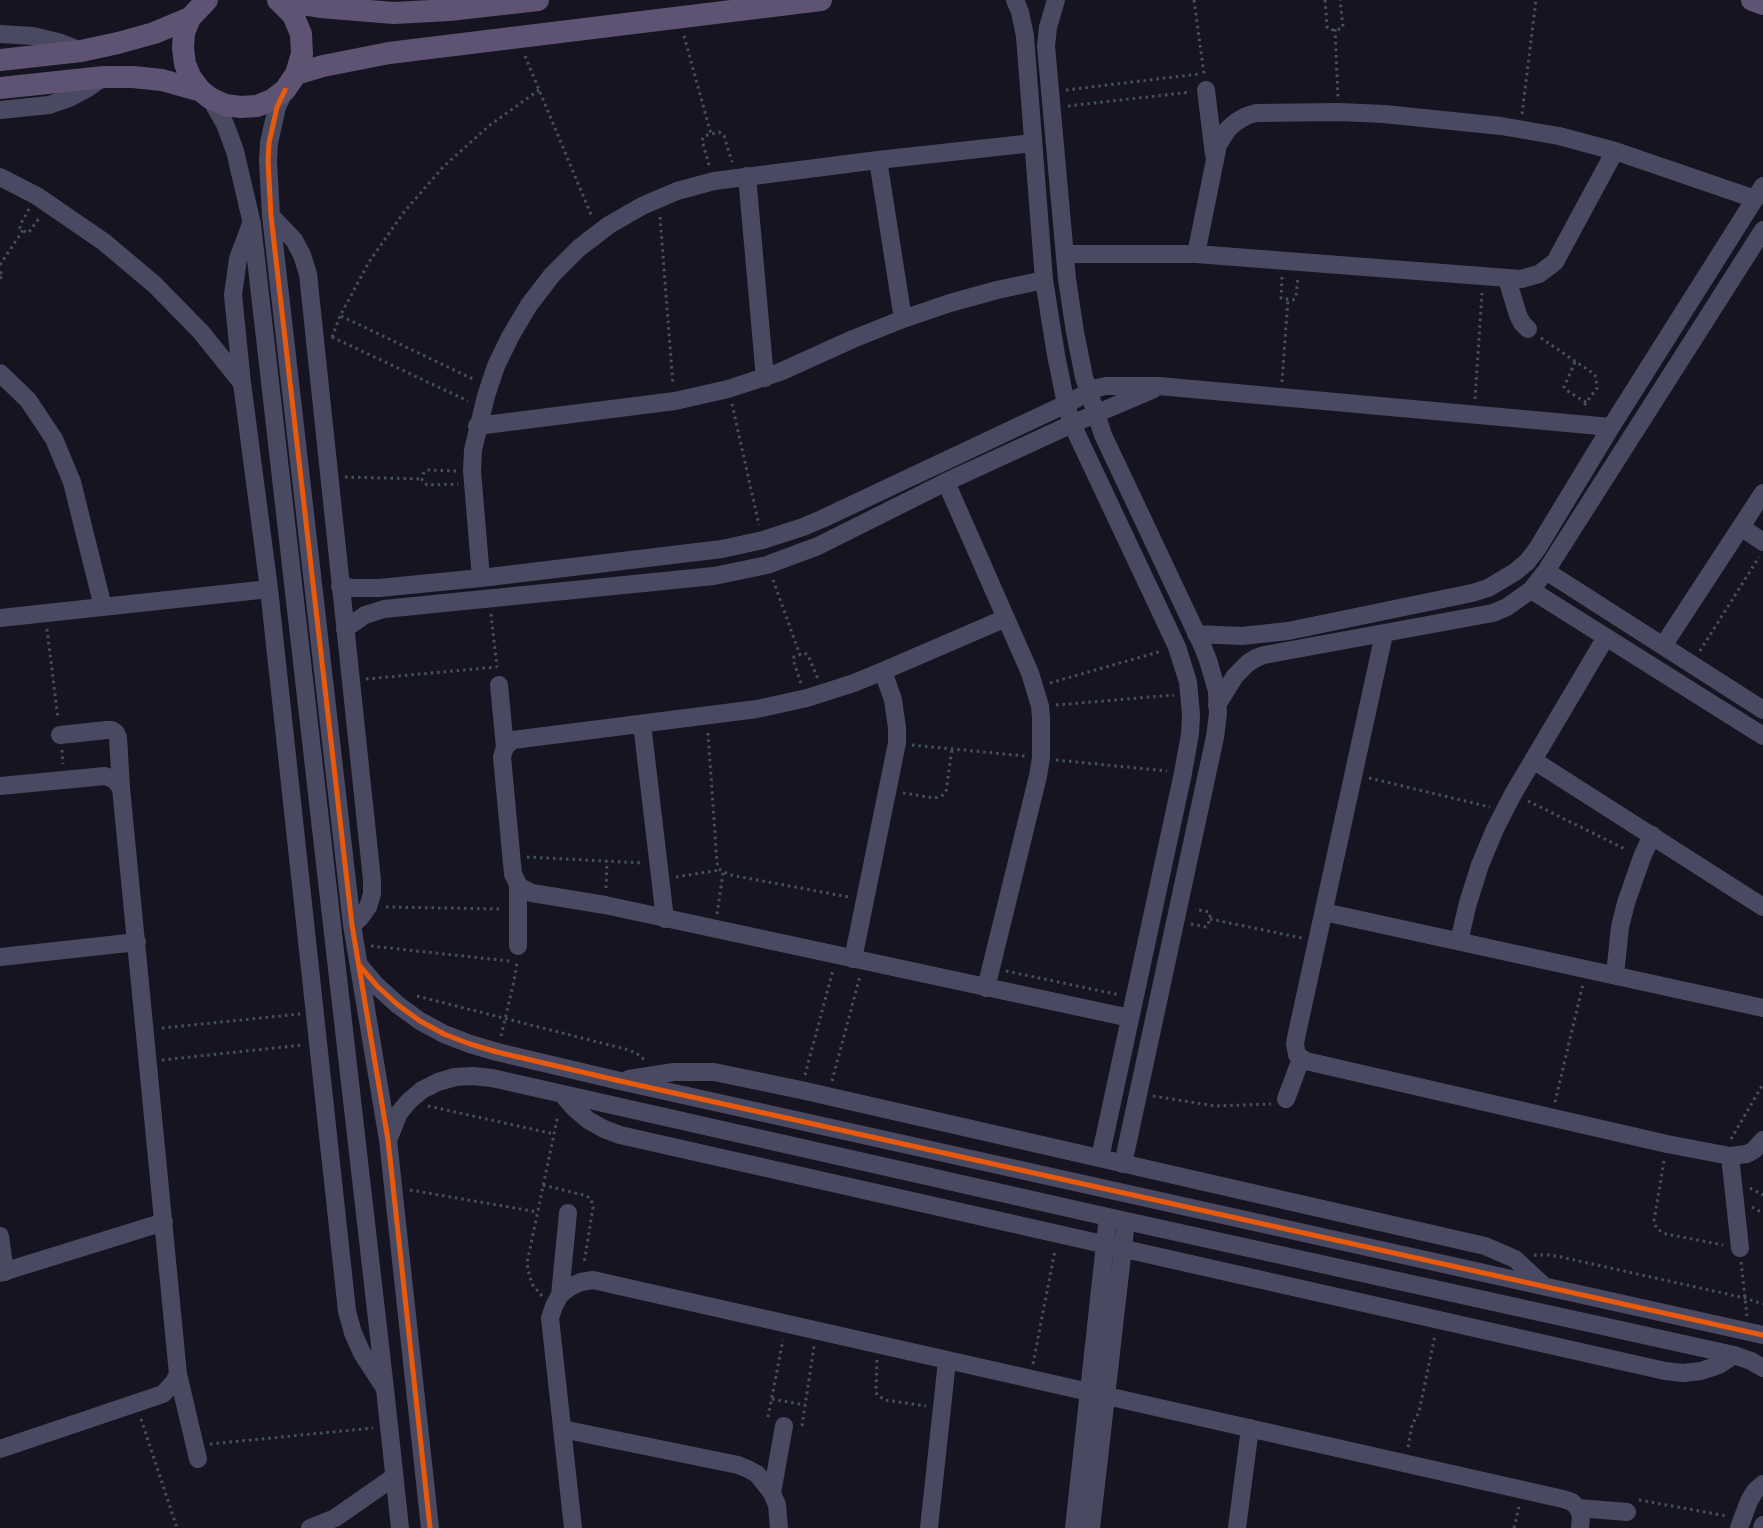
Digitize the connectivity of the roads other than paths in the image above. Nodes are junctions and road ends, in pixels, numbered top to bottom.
1 (206, 0) edge
2 (278, 0) edge
3 (538, 0) edge
4 (820, 0) edge
5 (1015, 0) edge
6 (1056, 0) edge
7 (1752, 0) edge
8 (1763, 4) edge
9 (190, 18) junction
10 (0, 34) edge
11 (82, 51) junction
12 (0, 60) edge
13 (104, 77) junction
14 (290, 82) junction
15 (1205, 82) road end
16 (0, 88) edge
17 (205, 94) junction
18 (0, 110) edge
19 (1033, 143) junction
20 (1616, 151) junction
21 (1214, 158) junction
22 (878, 160) junction
23 (742, 176) junction
24 (0, 177) edge
25 (1759, 193) edge
26 (271, 216) junction
27 (252, 224) junction
28 (1763, 230) edge
29 (1065, 254) junction
30 (1196, 254) junction
31 (1507, 279) junction
32 (1044, 280) junction
33 (903, 319) junction
34 (1528, 329) road end
35 (0, 373) edge
36 (765, 378) junction
37 (242, 383) junction
38 (1159, 386) junction
39 (1088, 392) junction
40 (1066, 404) junction
41 (1095, 414) junction
42 (1072, 424) junction
43 (478, 426) junction
44 (1612, 426) junction
45 (946, 482) junction
46 (1763, 493) edge
47 (1741, 527) junction
48 (1763, 542) edge
49 (1546, 571) junction
50 (481, 578) junction
51 (340, 586) junction
52 (269, 589) junction
53 (1531, 590) junction
54 (103, 607) junction
55 (0, 618) edge
56 (1006, 618) junction
57 (345, 630) junction
58 (1196, 634) junction
59 (1384, 634) junction
60 (1606, 637) junction
61 (1663, 646) junction
62 (883, 671) junction
63 (499, 685) road end
64 (1217, 705) junction
65 (1763, 710) edge
66 (642, 724) junction
67 (60, 735) road end
68 (1763, 736) edge
69 (505, 747) junction
70 (1533, 760) junction
71 (0, 786) edge
72 (121, 788) junction
73 (1652, 835) junction
74 (518, 884) junction
75 (1763, 907) edge
76 (1324, 912) junction
77 (666, 919) junction
78 (352, 925) junction
79 (1459, 941) junction
80 (137, 942) junction
81 (517, 954) road end
82 (0, 956) edge
83 (851, 958) junction
84 (359, 966) junction
85 (1615, 975) junction
86 (986, 988) junction
87 (1763, 1008) edge
88 (1130, 1018) junction
89 (1301, 1059) junction
90 (620, 1080) junction
91 (562, 1094) junction
92 (1286, 1099) road end
93 (388, 1140) junction
94 (1763, 1140) edge
95 (1726, 1156) junction
96 (1100, 1158) junction
97 (1123, 1164) junction
98 (568, 1213) dead end
99 (1108, 1217) junction
100 (1126, 1221) junction
101 (164, 1222) junction
102 (0, 1236) edge
103 (1105, 1244) junction
104 (1122, 1248) junction
105 (1740, 1248) road end
106 (2, 1273) edge
107 (1543, 1285) junction
108 (557, 1301) junction
109 (1756, 1333) edge
110 (1734, 1355) junction
111 (947, 1361) junction
112 (1763, 1368) edge
113 (178, 1374) junction
114 (385, 1389) junction
115 (1088, 1392) junction
116 (1106, 1396) junction
117 (784, 1426) dead end
118 (1250, 1428) junction
119 (562, 1430) junction
120 (0, 1449) edge
121 (196, 1452) road end
122 (394, 1477) junction
123 (1763, 1484) edge
124 (772, 1493) junction
125 (1630, 1505) road end
126 (1578, 1508) junction
127 (1741, 1524) edge
128 (310, 1528) edge
129 (400, 1528) edge
130 (430, 1528) edge
131 (573, 1528) edge
132 (779, 1528) edge
133 (929, 1528) edge
134 (1074, 1528) edge
135 (1092, 1528) edge
136 (1237, 1528) edge
137 (1580, 1528) edge

1 - 9 main road
2 - 3 main road
2 - 14 main road
4 - 14 main road
5 - 19 street
6 - 29 street
7 - 8 main road
9 - 11 main road
9 - 17 main road
10 - 11 street
11 - 12 main road
13 - 16 main road
13 - 17 main road
13 - 18 street
14 - 17 main road
14 - 26 street
15 - 21 street
17 - 27 street
19 - 22 street
19 - 32 street
20 - 21 street
20 - 25 street
20 - 31 street
21 - 30 street
22 - 23 street
22 - 33 street
23 - 36 street
23 - 43 street
24 - 37 street
25 - 44 street
26 - 51 street
26 - 78 street
27 - 37 street
27 - 114 street
28 - 49 street
29 - 30 street
29 - 39 street
30 - 31 street
31 - 34 street
32 - 33 street
32 - 40 street
33 - 36 street
35 - 54 street
36 - 43 street
37 - 52 street
38 - 39 street
38 - 41 street
38 - 44 street
39 - 40 street
39 - 41 street
40 - 42 street
40 - 50 street
41 - 42 street
41 - 58 street
42 - 45 street
42 - 88 street
43 - 50 street
44 - 58 street
45 - 56 street
45 - 57 street
46 - 47 street
47 - 48 street
47 - 61 street
49 - 53 street
49 - 61 street
50 - 51 street
51 - 57 street
52 - 54 street
52 - 114 street
53 - 59 street
53 - 60 street
54 - 55 street
56 - 62 street
56 - 86 street
57 - 78 street
58 - 64 street
59 - 64 street
59 - 76 street
60 - 68 street
60 - 70 street
61 - 65 street
62 - 66 street
62 - 83 street
63 - 69 street
64 - 97 street
66 - 69 street
66 - 77 street
67 - 72 street
69 - 74 street
70 - 73 street
70 - 79 street
71 - 72 street
72 - 80 street
73 - 75 street
73 - 85 street
74 - 77 street
74 - 81 street
76 - 79 street
76 - 89 street
77 - 83 street
78 - 84 street
79 - 85 street
80 - 82 street
80 - 101 street
83 - 86 street
84 - 90 street
84 - 93 street
85 - 87 street
86 - 88 street
88 - 96 street
89 - 92 street
89 - 95 street
90 - 96 street
90 - 107 street
91 - 93 street
91 - 99 street
91 - 103 street
93 - 130 street
94 - 95 street
95 - 105 street
96 - 97 street
97 - 107 street
98 - 108 street
99 - 100 street
99 - 103 street
100 - 104 street
100 - 110 street
101 - 106 street
101 - 113 street
102 - 106 street
103 - 104 street
103 - 115 street
104 - 110 street
104 - 116 street
107 - 109 street
108 - 111 street
108 - 119 street
110 - 112 street
111 - 115 street
111 - 133 street
113 - 120 street
113 - 121 street
114 - 122 street
115 - 116 street
115 - 134 street
116 - 118 street
116 - 135 street
117 - 124 street
118 - 126 street
118 - 136 street
119 - 124 street
119 - 131 street
122 - 128 street
122 - 129 street
123 - 127 street
124 - 132 street
125 - 126 street
126 - 137 street

